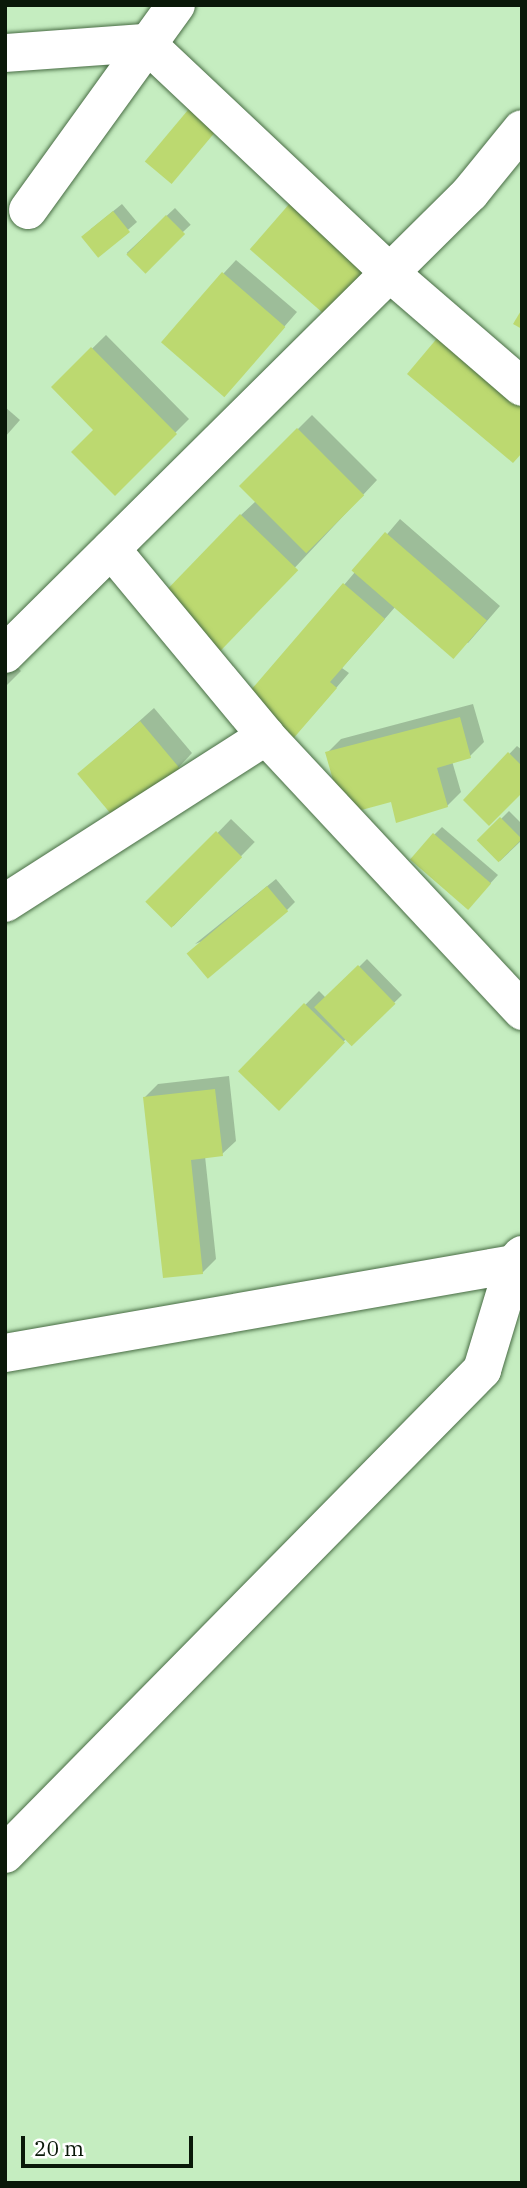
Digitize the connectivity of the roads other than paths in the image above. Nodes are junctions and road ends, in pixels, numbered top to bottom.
1 (176, 5) edge
2 (146, 43) junction
3 (5, 53) edge
4 (522, 129) edge
5 (28, 210) dead end
6 (390, 273) junction
7 (522, 387) edge
8 (111, 550) junction
9 (5, 654) edge
10 (266, 736) junction
11 (5, 903) edge
12 (522, 1011) edge
13 (519, 1263) edge
14 (5, 1353) edge
15 (5, 1854) edge

1 - 2 street
2 - 3 street
2 - 5 street
2 - 6 street
4 - 6 street
6 - 7 street
6 - 8 street
8 - 9 street
8 - 10 street
10 - 11 street
10 - 12 street
13 - 14 street
13 - 15 street

